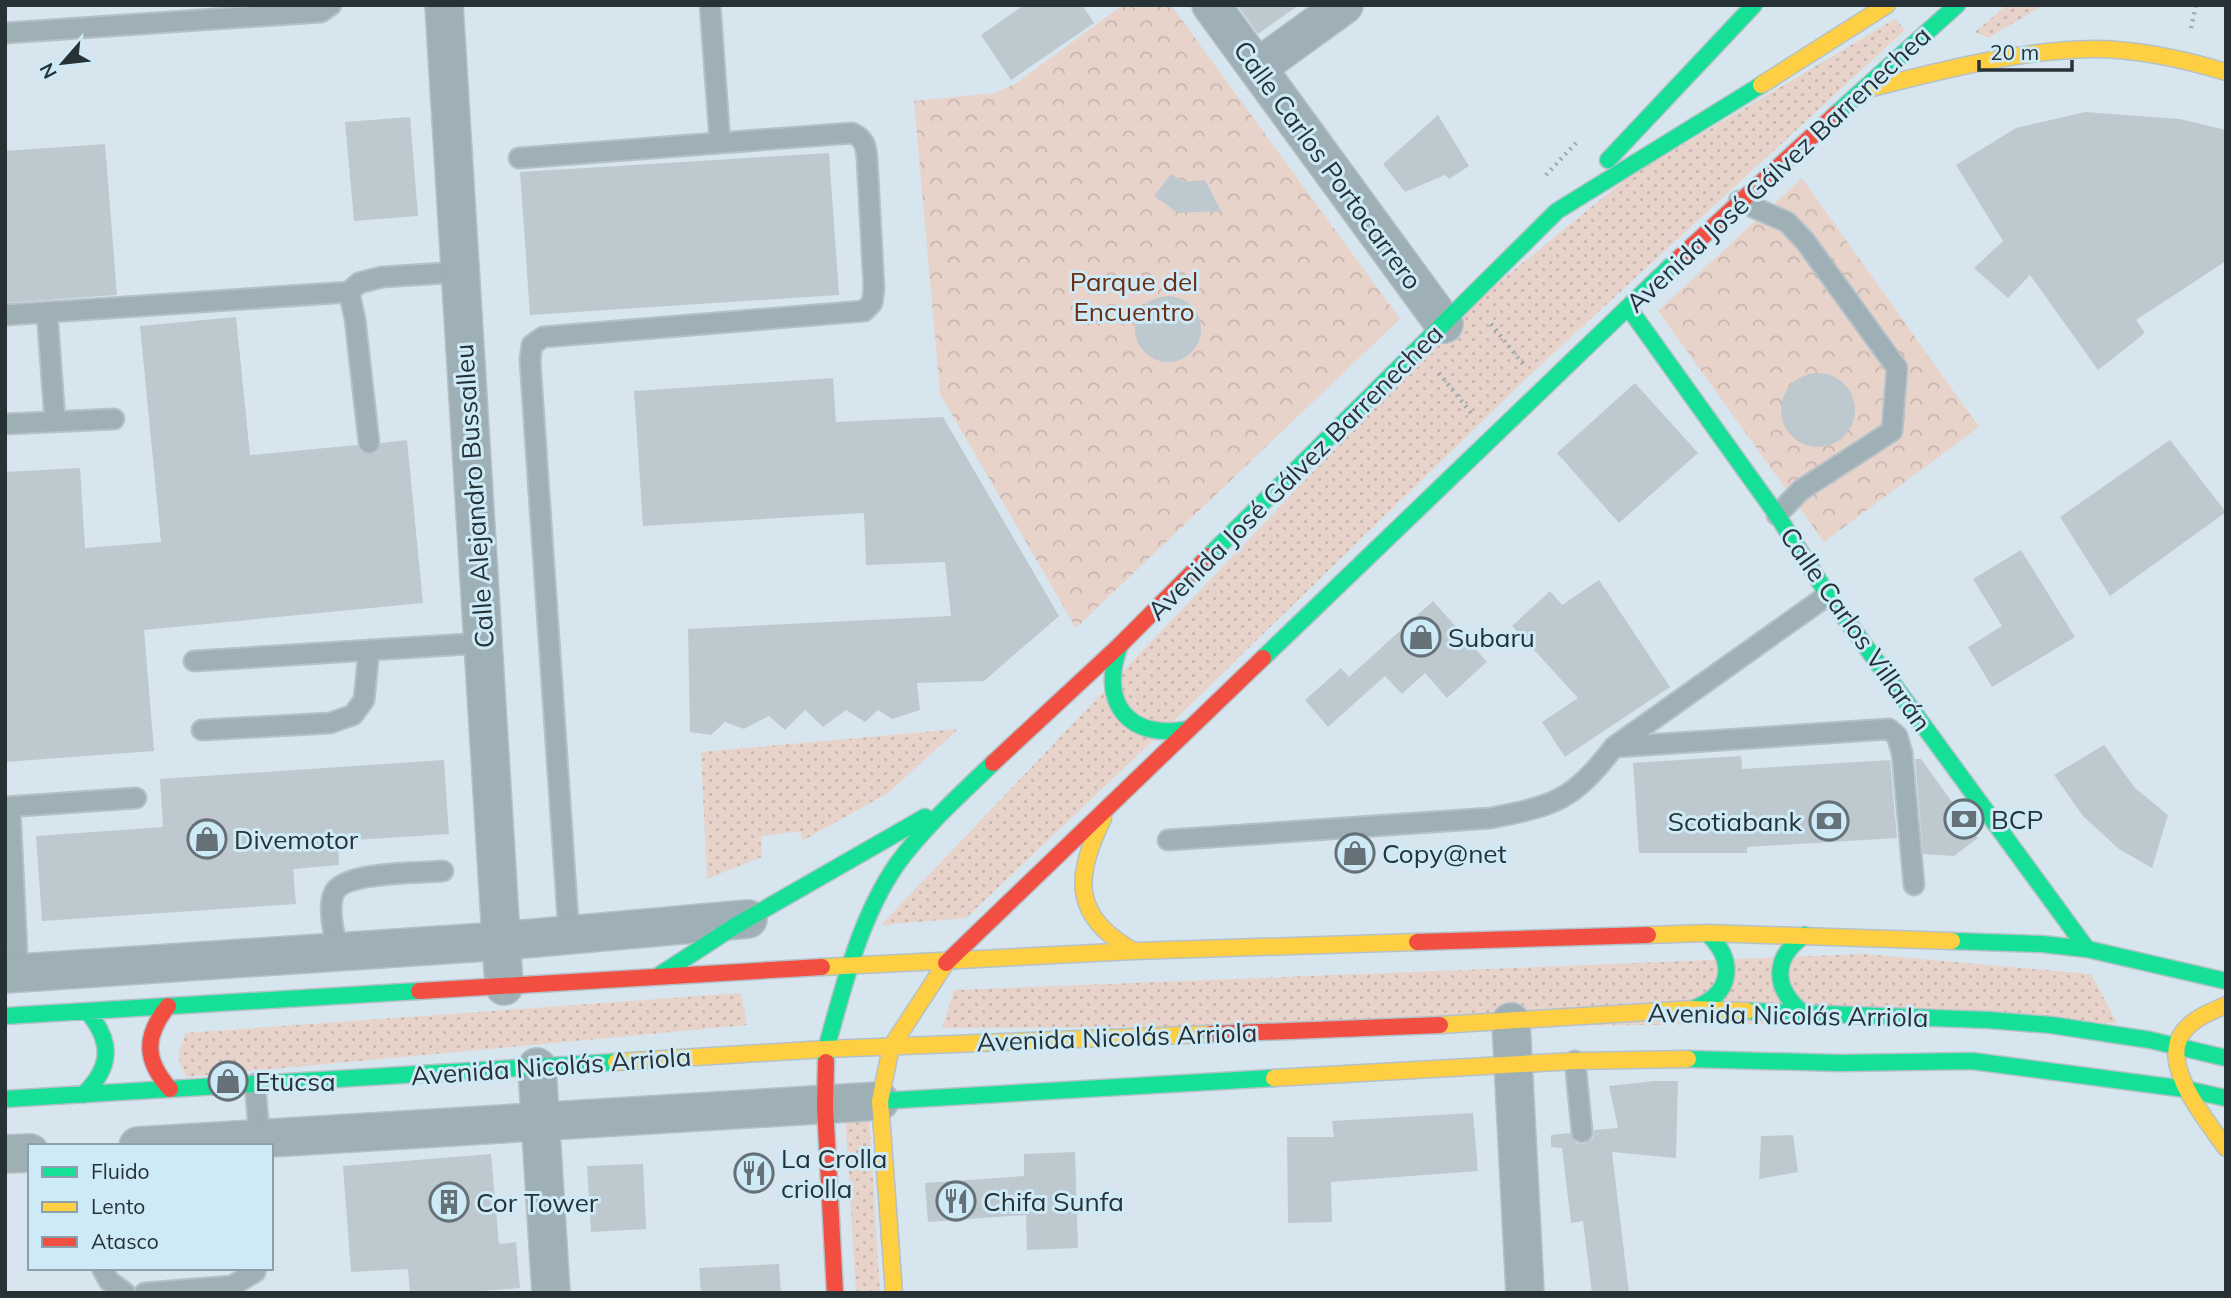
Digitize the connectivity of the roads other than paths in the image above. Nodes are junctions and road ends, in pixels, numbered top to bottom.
1 (331, 5) edge
2 (444, 5) edge
3 (710, 5) edge
4 (1211, 5) edge
5 (1344, 5) edge
6 (1754, 5) edge
7 (1887, 5) edge
8 (1957, 5) edge
9 (5, 33) edge
10 (1257, 68) junction
11 (2226, 72) edge
12 (1863, 90) junction
13 (720, 142) junction
14 (519, 158) dead end
15 (1739, 201) junction
16 (1557, 211) junction
17 (461, 272) junction
18 (349, 292) junction
19 (1628, 307) junction
20 (47, 312) junction
21 (5, 315) edge
22 (1432, 336) junction
23 (114, 419) dead end
24 (55, 421) junction
25 (5, 424) edge
26 (369, 443) dead end
27 (1777, 515) junction
28 (1828, 595) junction
29 (484, 643) junction
30 (1120, 645) junction
31 (369, 650) junction
32 (194, 661) dead end
33 (1189, 729) junction
34 (202, 730) dead end
35 (1614, 747) junction
36 (135, 798) dead end
37 (1116, 798) junction
38 (954, 800) junction
39 (8, 807) edge
40 (1168, 840) dead end
41 (443, 871) dead end
42 (1914, 885) dead end
43 (748, 919) junction
44 (1707, 933) junction
45 (569, 935) junction
46 (1805, 935) junction
47 (502, 941) junction
48 (2087, 949) junction
49 (1134, 951) junction
50 (337, 952) junction
51 (949, 958) junction
52 (850, 965) junction
53 (12, 973) edge
54 (656, 977) junction
55 (2226, 981) edge
56 (504, 986) junction
57 (2226, 1005) edge
58 (168, 1006) junction
59 (1693, 1009) junction
60 (87, 1011) junction
61 (1802, 1012) junction
62 (5, 1016) edge
63 (1511, 1022) junction
64 (891, 1046) junction
65 (2175, 1046) junction
66 (826, 1049) junction
67 (2226, 1058) edge
68 (1576, 1060) junction
69 (1513, 1065) junction
70 (537, 1067) junction
71 (255, 1084) junction
72 (170, 1089) junction
73 (2185, 1089) junction
74 (83, 1094) junction
75 (2226, 1098) edge
76 (5, 1100) edge
77 (880, 1101) junction
78 (825, 1105) junction
79 (541, 1120) junction
80 (1582, 1132) dead end
81 (260, 1141) edge
82 (187, 1144) edge
83 (2226, 1148) edge
84 (28, 1153) edge
85 (5, 1154) edge
86 (103, 1270) edge
87 (256, 1270) edge
88 (125, 1293) edge
89 (145, 1293) edge
90 (551, 1293) edge
91 (835, 1293) edge
92 (894, 1293) edge
93 (1525, 1293) edge

1 - 9 lane
2 - 17 street, Calle Alejandro Bussalleu
3 - 13 lane
4 - 10 street, Calle Carlos Portocarrero
5 - 10 street
6 - 16 main road
7 - 16 main road, Avenida José Gálvez Barrenechea
8 - 12 main road, Avenida José Gálvez Barrenechea
10 - 22 street, Calle Carlos Portocarrero
11 - 12 main road
12 - 15 main road, Avenida José Gálvez Barrenechea
13 - 14 lane
13 - 45 lane
15 - 19 main road, Avenida José Gálvez Barrenechea
15 - 27 lane
16 - 22 main road, Avenida José Gálvez Barrenechea
17 - 18 lane
17 - 29 street, Calle Alejandro Bussalleu
18 - 20 lane
18 - 26 lane
19 - 27 main road, Calle Carlos Villarán
19 - 33 main road, Avenida José Gálvez Barrenechea
20 - 21 lane
20 - 24 lane
22 - 30 main road, Avenida José Gálvez Barrenechea
23 - 24 lane
24 - 25 lane
27 - 28 main road, Calle Carlos Villarán
28 - 35 lane
28 - 48 main road, Calle Carlos Villarán
29 - 31 lane
29 - 47 street, Calle Alejandro Bussalleu
30 - 33 main road
30 - 38 main road, Avenida José Gálvez Barrenechea
31 - 32 lane
31 - 34 lane
33 - 37 main road, Avenida José Gálvez Barrenechea
35 - 40 lane
35 - 42 lane
36 - 39 lane
37 - 49 main road
37 - 51 main road, Avenida José Gálvez Barrenechea
38 - 43 main road
38 - 52 main road, Avenida José Gálvez Barrenechea
39 - 53 lane
41 - 50 lane
43 - 45 street
43 - 54 main road
44 - 46 main road
44 - 49 main road
44 - 59 main road
45 - 47 street
46 - 48 main road
46 - 61 main road
47 - 50 street
47 - 56 street, Calle Alejandro Bussalleu
48 - 55 main road
49 - 51 main road
50 - 53 street
51 - 52 main road
51 - 64 main road, Avenida José Gálvez Barrenechea
52 - 54 main road
52 - 66 main road, Avenida José Gálvez Barrenechea
54 - 56 main road
56 - 58 main road
57 - 65 main road
58 - 60 main road
58 - 72 main road
59 - 61 main road, Avenida Nicolás Arriola
59 - 63 main road, Avenida Nicolás Arriola
60 - 62 main road
60 - 74 main road
61 - 65 main road, Avenida Nicolás Arriola
63 - 64 main road, Avenida Nicolás Arriola
63 - 69 street
64 - 66 main road, Avenida Nicolás Arriola
64 - 77 main road
65 - 67 main road, Avenida Nicolás Arriola
65 - 73 main road
66 - 70 main road, Avenida Nicolás Arriola
66 - 78 main road, Avenida José Gálvez Barrenechea
68 - 69 main road, Avenida Nicolás Arriola
68 - 73 main road, Avenida Nicolás Arriola
68 - 80 lane
69 - 77 main road, Avenida Nicolás Arriola
69 - 93 street
70 - 71 main road, Avenida Nicolás Arriola
70 - 79 street
71 - 72 main road, Avenida Nicolás Arriola
71 - 81 lane
72 - 74 main road, Avenida Nicolás Arriola
73 - 75 main road, Avenida Nicolás Arriola
73 - 83 main road
74 - 76 main road, Avenida Nicolás Arriola
77 - 78 street, Avenida Nicolás Arriola
77 - 92 main road
78 - 79 street, Avenida Nicolás Arriola
78 - 91 main road, Avenida José Gálvez Barrenechea
79 - 81 street, Avenida Nicolás Arriola
79 - 90 street
81 - 82 street, Avenida Nicolás Arriola
84 - 85 street
86 - 88 lane
87 - 89 lane

